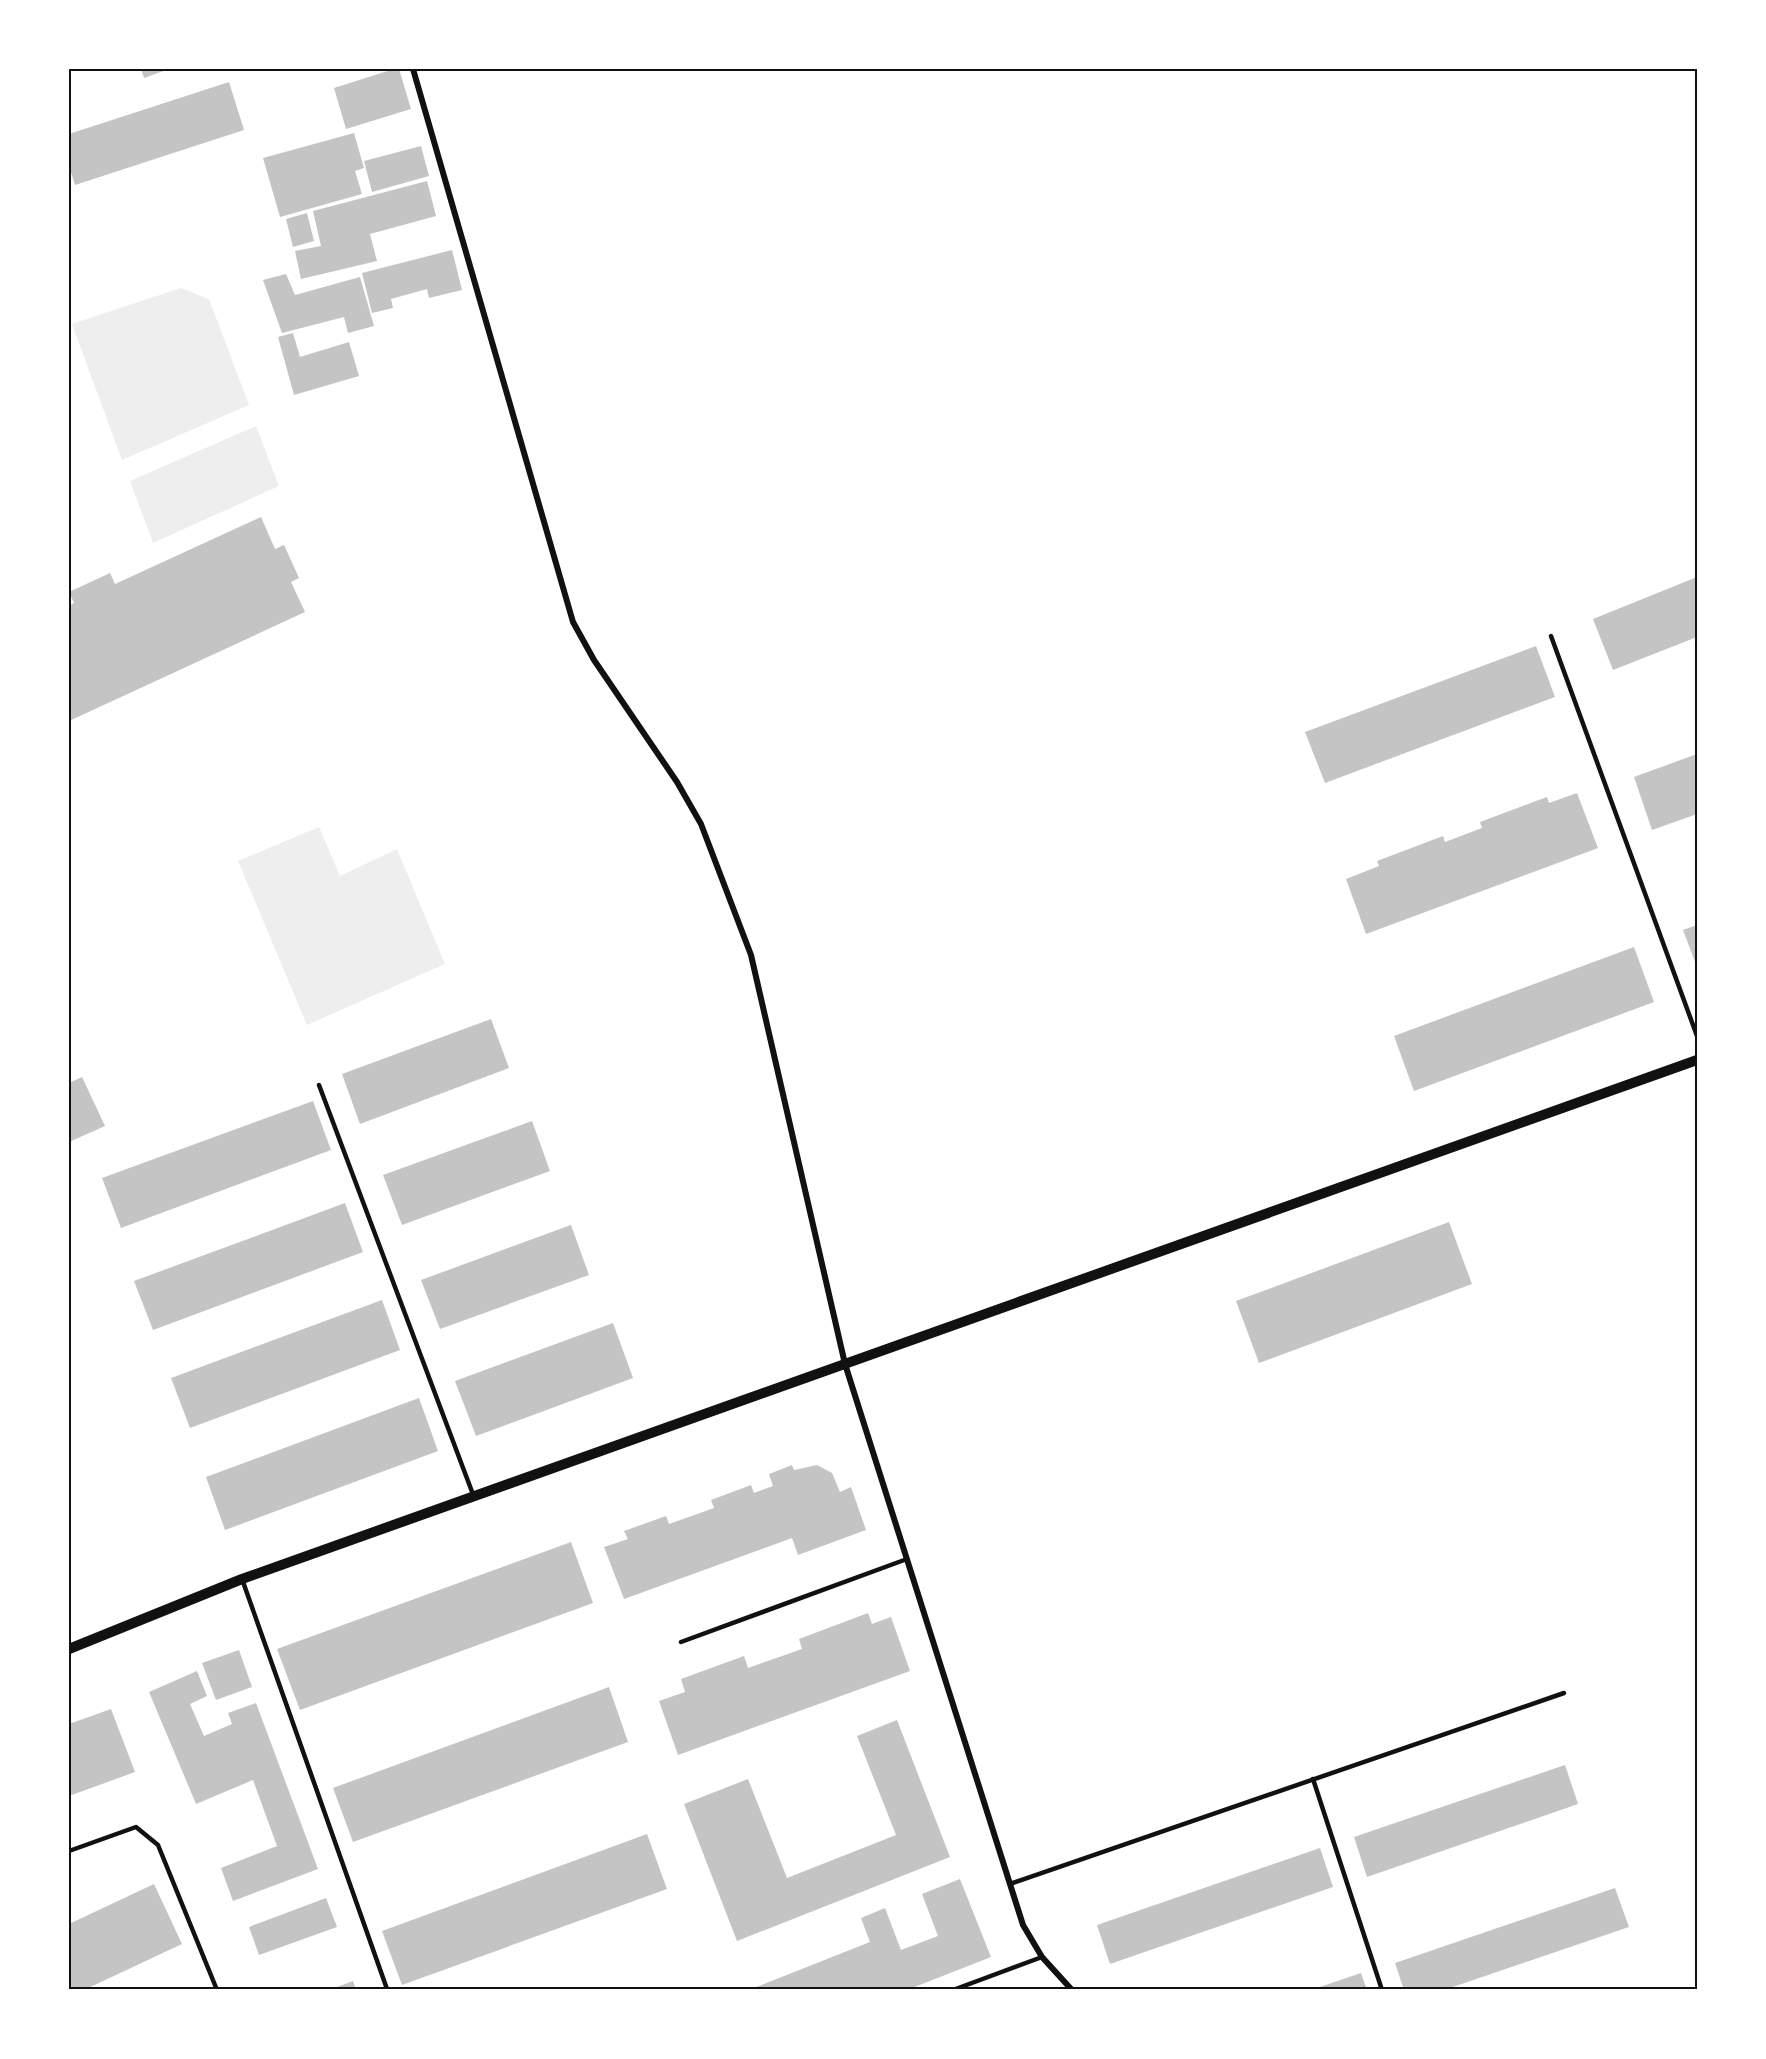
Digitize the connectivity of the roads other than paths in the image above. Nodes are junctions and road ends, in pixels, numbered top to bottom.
1 (413, 69) edge
2 (1551, 636) dead end
3 (1697, 1036) edge
4 (1697, 1060) edge
5 (319, 1084) dead end
6 (845, 1364) junction
7 (474, 1497) junction
8 (907, 1559) junction
9 (242, 1579) junction
10 (681, 1642) dead end
11 (69, 1649) edge
12 (1564, 1693) dead end
13 (1313, 1779) junction
14 (69, 1851) edge
15 (1010, 1884) junction
16 (1042, 1957) junction
17 (387, 1989) edge
18 (217, 1990) edge
19 (953, 1990) edge
20 (1072, 1990) edge
21 (1382, 1990) edge

1 - 6 street
2 - 3 lane
4 - 6 street
5 - 7 lane
6 - 7 street
6 - 8 street
7 - 9 street
8 - 10 lane
8 - 15 street
9 - 11 street
9 - 17 lane
12 - 13 lane
13 - 15 lane
13 - 21 lane
14 - 18 lane
15 - 16 street
16 - 19 lane
16 - 20 street

